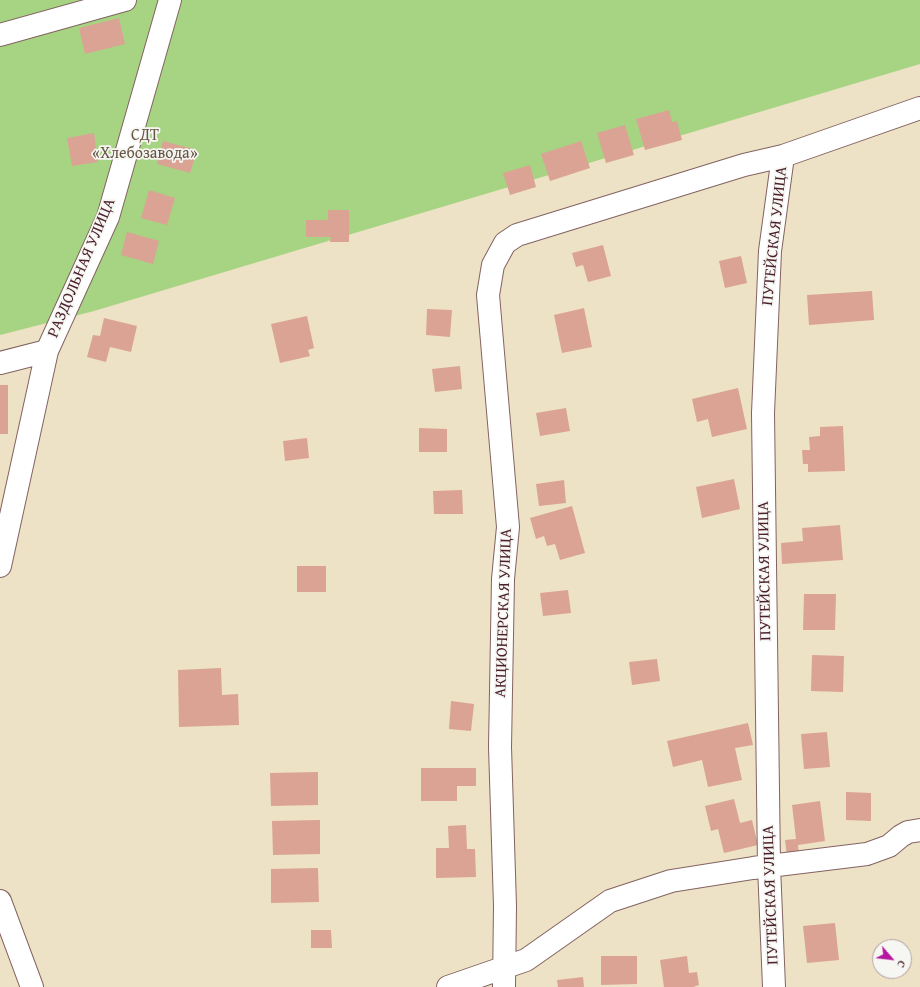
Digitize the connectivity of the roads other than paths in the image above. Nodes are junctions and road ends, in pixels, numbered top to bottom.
1 (125, 0) edge
2 (170, 0) edge
3 (0, 36) edge
4 (920, 108) edge
5 (783, 156) junction
6 (47, 351) junction
7 (0, 363) edge
8 (0, 566) edge
9 (920, 830) edge
10 (769, 866) junction
11 (0, 901) edge
12 (504, 977) edge
13 (32, 987) edge
14 (448, 987) edge
15 (774, 987) edge

1 - 3 street
2 - 6 street, РАЗДОЛЬНАЯ УЛИЦА
4 - 5 street
5 - 10 street, ПУТЕЙСКАЯ УЛИЦА
5 - 12 street, АКЦИОНЕРСКАЯ УЛИЦА
6 - 7 street
6 - 8 street, РАЗДОЛЬНАЯ УЛИЦА
9 - 10 street
10 - 12 street
10 - 15 street, ПУТЕЙСКАЯ УЛИЦА
11 - 13 street
12 - 14 street

